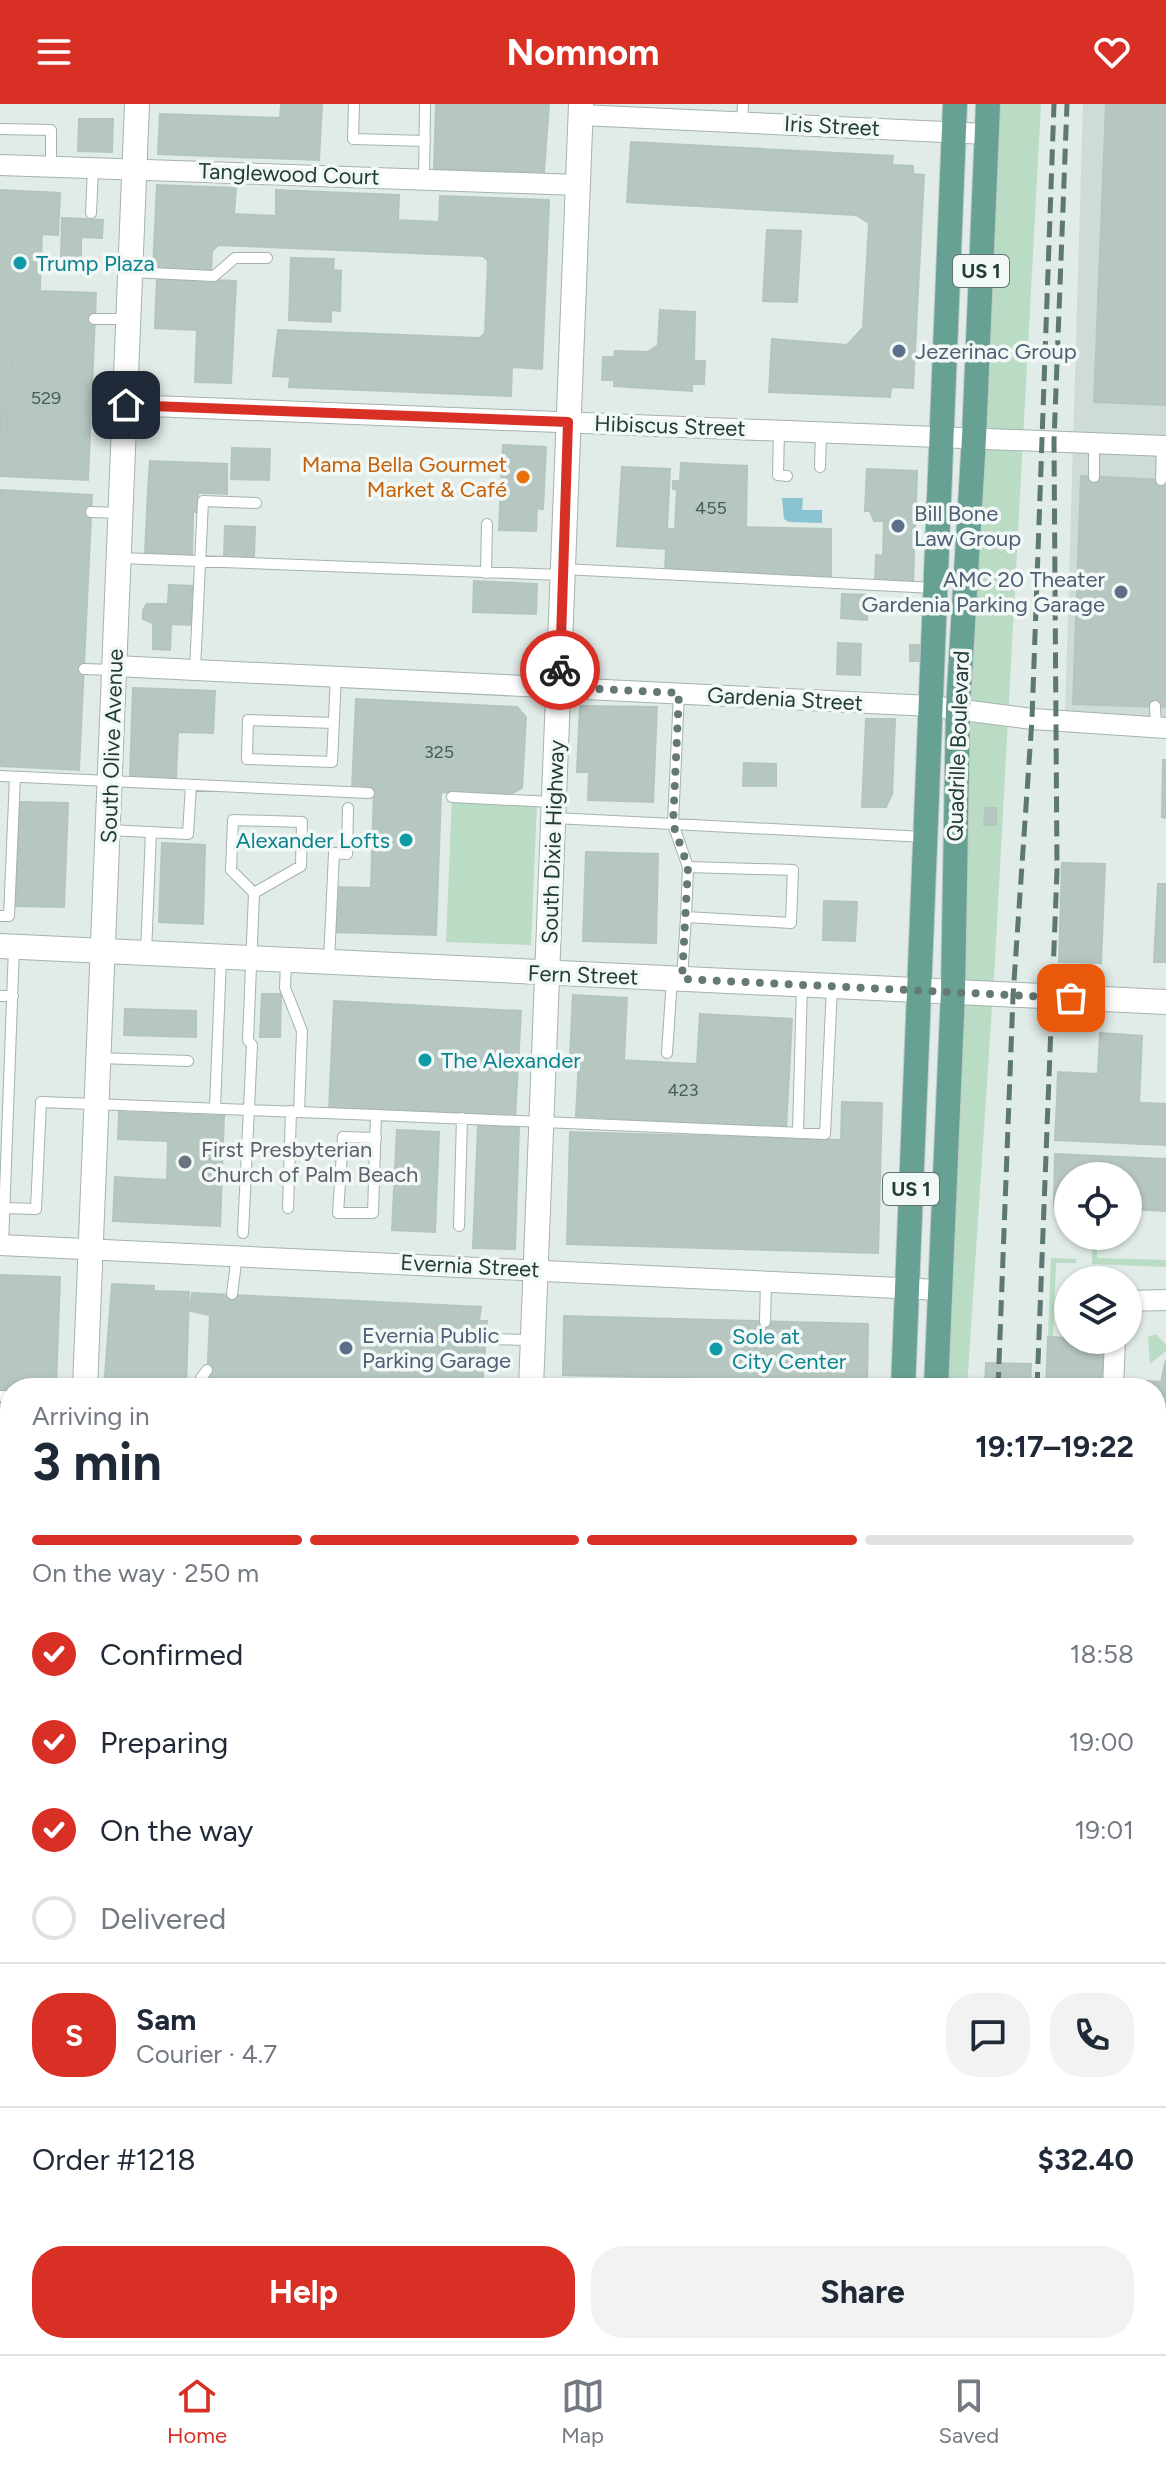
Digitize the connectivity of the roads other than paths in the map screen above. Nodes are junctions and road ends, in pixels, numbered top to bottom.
1 (137, 104) edge
2 (354, 104) edge
3 (425, 104) edge
4 (955, 104) edge
5 (988, 104) edge
6 (581, 110) edge
7 (743, 113) edge
8 (0, 129) edge
9 (954, 132) junction
10 (987, 134) junction
11 (425, 141) junction
12 (0, 165) edge
13 (51, 167) junction
14 (93, 168) junction
15 (135, 169) junction
16 (424, 180) junction
17 (578, 185) junction
18 (91, 213) dead end
19 (267, 258) dead end
20 (131, 272) junction
21 (94, 319) dead end
22 (129, 319) junction
23 (126, 405) junction
24 (568, 422) junction
25 (779, 431) junction
26 (821, 432) junction
27 (942, 437) junction
28 (974, 438) junction
29 (1094, 443) junction
30 (1164, 446) edge
31 (820, 467) dead end
32 (787, 476) dead end
33 (1094, 477) dead end
34 (1161, 480) dead end
35 (256, 503) dead end
36 (91, 512) dead end
37 (122, 513) junction
38 (487, 524) dead end
39 (120, 558) junction
40 (199, 561) junction
41 (563, 572) junction
42 (486, 573) junction
43 (936, 588) junction
44 (115, 668) junction
45 (84, 669) dead end
46 (195, 670) junction
47 (336, 676) junction
48 (559, 687) junction
49 (679, 693) junction
50 (931, 706) junction
51 (958, 708) junction
52 (1159, 720) edge
53 (334, 723) junction
54 (0, 776) edge
55 (15, 777) junction
56 (111, 781) junction
57 (191, 785) junction
58 (369, 793) dead end
59 (452, 797) dead end
60 (348, 808) dead end
61 (554, 810) junction
62 (673, 824) junction
63 (109, 830) junction
64 (151, 832) junction
65 (926, 837) junction
66 (688, 867) junction
67 (254, 893) junction
68 (0, 916) edge
69 (686, 917) junction
70 (7, 946) edge
71 (104, 950) junction
72 (146, 955) junction
73 (221, 958) junction
74 (253, 960) junction
75 (286, 961) junction
76 (329, 963) junction
77 (547, 974) junction
78 (677, 979) junction
79 (802, 984) junction
80 (832, 986) junction
81 (920, 990) junction
82 (953, 991) junction
83 (0, 996) edge
84 (13, 996) junction
85 (1166, 1002) edge
86 (667, 1053) dead end
87 (5, 1057) edge
88 (99, 1058) junction
89 (188, 1061) dead end
90 (97, 1104) junction
91 (215, 1108) junction
92 (249, 1110) junction
93 (295, 1112) junction
94 (376, 1115) junction
95 (462, 1118) junction
96 (542, 1121) junction
97 (798, 1133) junction
98 (376, 1138) junction
99 (4, 1208) junction
100 (288, 1208) dead end
101 (459, 1226) dead end
102 (243, 1233) dead end
103 (2, 1245) edge
104 (91, 1248) junction
105 (237, 1255) junction
106 (536, 1270) junction
107 (766, 1281) junction
108 (907, 1288) junction
109 (940, 1290) junction
110 (232, 1294) dead end
111 (1166, 1300) edge
112 (1142, 1301) edge
113 (765, 1322) dead end
114 (485, 1339) dead end
115 (533, 1340) junction
116 (1114, 1354) edge
117 (207, 1370) dead end
118 (85, 1378) edge
119 (201, 1378) edge
120 (531, 1378) edge
121 (903, 1378) edge
122 (936, 1378) edge
123 (1113, 1378) edge

1 - 15 street, South Olive Avenue
2 - 11 lane
3 - 11 lane
4 - 9 main road, Quadrille Boulevard / US 1
5 - 10 main road, Quadrille Boulevard / US 1
6 - 7 street, Iris Street
6 - 17 street, South Dixie Highway
7 - 9 street, Iris Street
8 - 13 lane
9 - 10 street, Iris Street
9 - 27 main road, Quadrille Boulevard / US 1
10 - 28 main road, Quadrille Boulevard / US 1
11 - 16 lane
12 - 13 street, Tanglewood Court
13 - 14 street, Tanglewood Court
14 - 15 street, Tanglewood Court
14 - 18 lane
15 - 16 street, Tanglewood Court
15 - 20 street, South Olive Avenue
16 - 17 street, Tanglewood Court
17 - 24 street, South Dixie Highway
19 - 20 lane
20 - 22 street, South Olive Avenue
21 - 22 lane
22 - 23 street, South Olive Avenue
23 - 24 street, Hibiscus Street
23 - 37 street, South Olive Avenue
24 - 25 street, Hibiscus Street
24 - 41 street, South Dixie Highway
25 - 26 street, Hibiscus Street
25 - 32 lane
26 - 27 street, Hibiscus Street
26 - 31 lane
27 - 28 street, Hibiscus Street
27 - 43 main road, Quadrille Boulevard / US 1
28 - 29 street, Hibiscus Street
28 - 51 main road, Quadrille Boulevard / US 1
29 - 30 street, Hibiscus Street
29 - 33 lane
30 - 34 lane
35 - 40 lane
36 - 37 lane
37 - 39 street, South Olive Avenue
38 - 42 lane
39 - 40 lane
39 - 44 street, South Olive Avenue
40 - 42 lane
40 - 46 lane
41 - 42 lane
41 - 43 lane
41 - 48 street, South Dixie Highway
43 - 50 main road, Quadrille Boulevard / US 1
44 - 45 lane
44 - 46 street, Gardenia Street
44 - 56 street, South Olive Avenue
46 - 47 street, Gardenia Street
47 - 48 street, Gardenia Street
47 - 53 lane
48 - 49 street, Gardenia Street
48 - 61 street, South Dixie Highway
49 - 50 street, Gardenia Street
49 - 62 lane
50 - 51 street, Gardenia Street
50 - 65 main road, Quadrille Boulevard / US 1
51 - 52 street, Gardenia Street
51 - 82 main road, Quadrille Boulevard / US 1
53 - 53 lane
54 - 55 lane
55 - 56 lane
55 - 68 lane
56 - 57 lane
56 - 63 street, South Olive Avenue
57 - 58 lane
57 - 64 lane
59 - 61 lane
60 - 76 lane
61 - 62 lane
61 - 77 street, South Dixie Highway
62 - 65 lane
62 - 66 lane
63 - 64 lane
63 - 71 street, South Olive Avenue
64 - 72 lane
65 - 81 main road, Quadrille Boulevard / US 1
66 - 69 lane
66 - 69 lane
67 - 67 lane
67 - 74 lane
69 - 78 lane
70 - 71 street, Fern Street
70 - 84 lane
71 - 72 street, Fern Street
71 - 88 street, South Olive Avenue
72 - 73 street, Fern Street
73 - 74 street, Fern Street
73 - 91 lane
74 - 75 street, Fern Street
74 - 92 lane
75 - 76 street, Fern Street
75 - 93 lane
76 - 77 street, Fern Street
77 - 78 street, Fern Street
77 - 96 street, South Dixie Highway
78 - 79 street, Fern Street
78 - 86 lane
79 - 80 street, Fern Street
79 - 97 lane
80 - 81 street, Fern Street
80 - 97 lane
81 - 82 street, Fern Street
81 - 108 main road, Quadrille Boulevard / US 1
82 - 85 street, Fern Street
82 - 109 main road, Quadrille Boulevard / US 1
83 - 84 lane
84 - 87 lane
87 - 99 lane
88 - 89 lane
88 - 90 street, South Olive Avenue
90 - 91 lane
90 - 99 lane
90 - 104 street, South Olive Avenue
91 - 92 lane
92 - 93 lane
92 - 102 lane
93 - 94 lane
93 - 100 lane
94 - 95 lane
94 - 98 lane
95 - 96 lane
95 - 101 lane
96 - 97 lane
96 - 106 street, South Dixie Highway
98 - 98 lane
99 - 103 lane
103 - 104 street, Evernia Street
104 - 105 street, Evernia Street
104 - 118 street, South Olive Avenue
105 - 106 street, Evernia Street
105 - 110 lane
106 - 107 street, Evernia Street
106 - 115 street, South Dixie Highway
107 - 108 street, Evernia Street
107 - 113 lane
108 - 109 street, Evernia Street
108 - 121 main road, Quadrille Boulevard / US 1
109 - 122 main road, Quadrille Boulevard / US 1
111 - 112 street
114 - 115 lane
115 - 120 street, South Dixie Highway
116 - 123 street
117 - 119 lane

